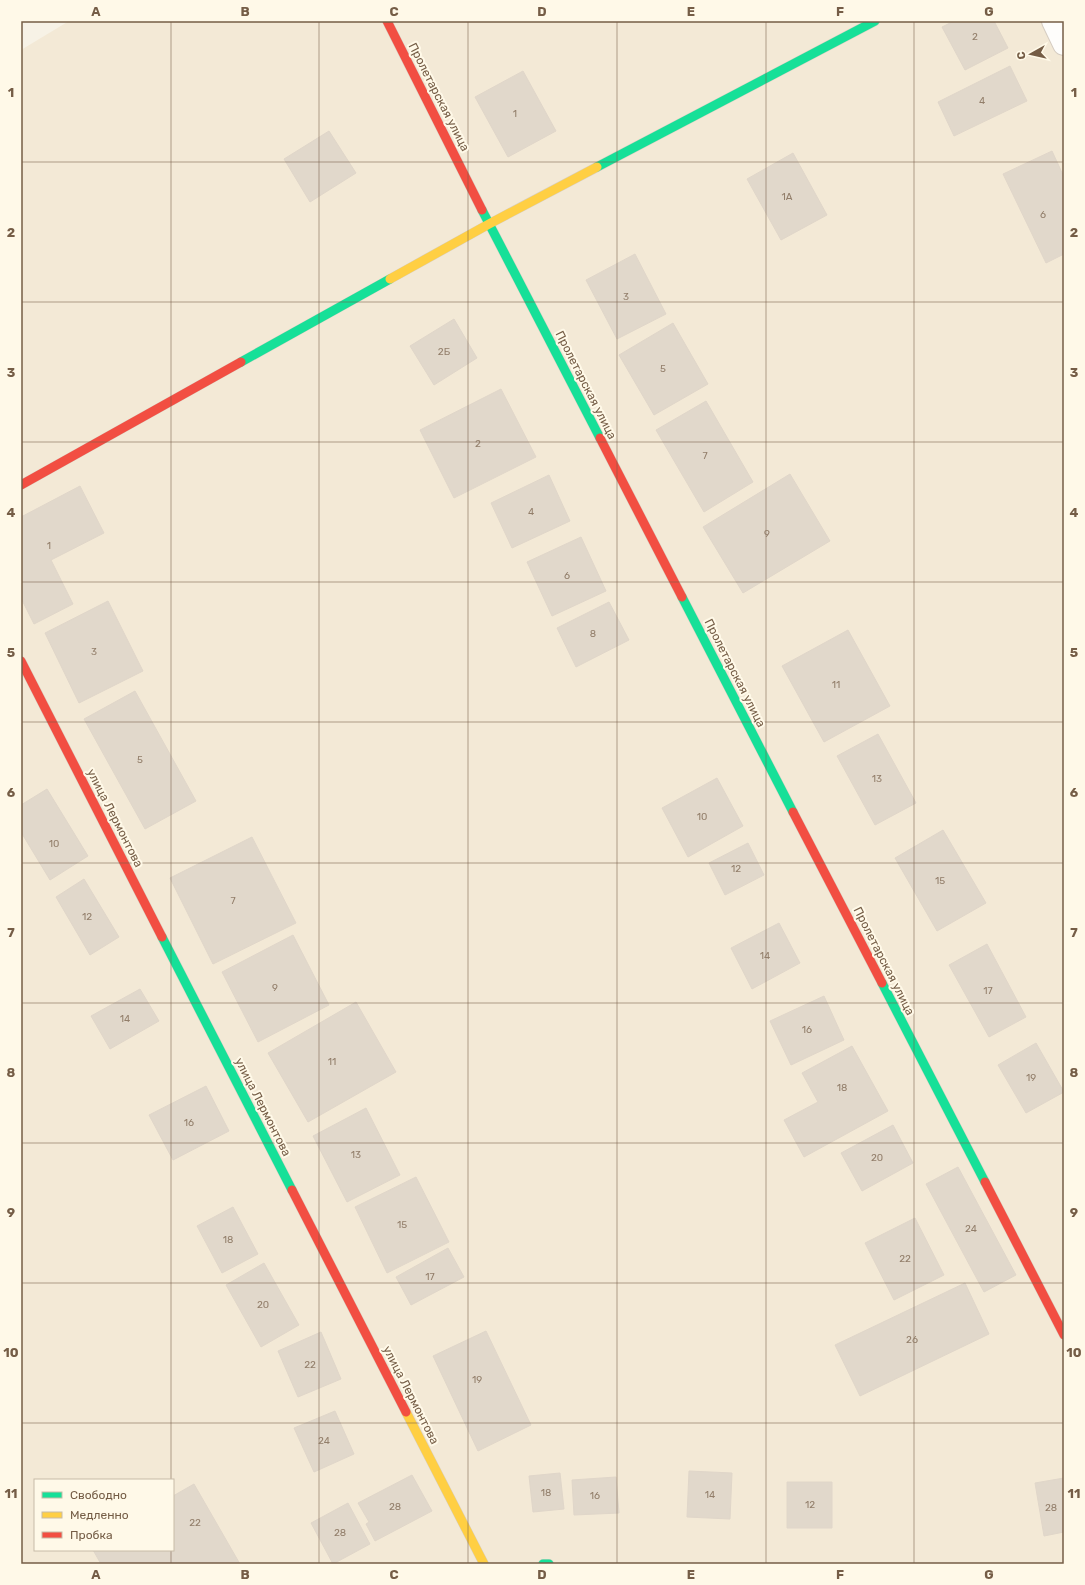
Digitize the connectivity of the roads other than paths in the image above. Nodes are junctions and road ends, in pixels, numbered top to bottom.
1 (387, 21) edge
2 (875, 21) edge
3 (1053, 21) edge
4 (1064, 44) edge
5 (489, 224) junction
6 (21, 485) edge
7 (21, 660) edge
8 (1064, 1335) edge
9 (484, 1564) edge
10 (543, 1564) edge
11 (549, 1564) edge

1 - 5 street, Пролетарская улица
2 - 5 street
3 - 4 street
5 - 6 street
5 - 8 street, Пролетарская улица
7 - 9 street, улица Лермонтова
10 - 11 street

